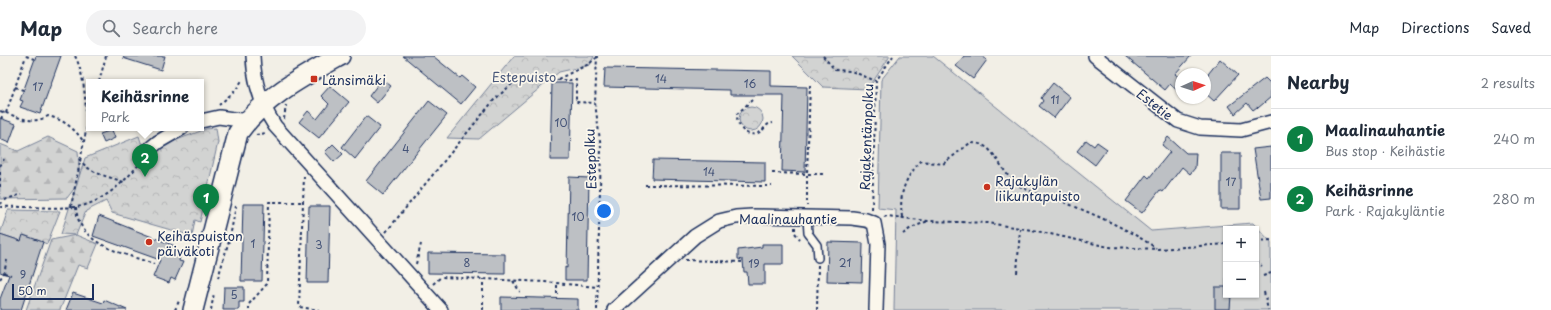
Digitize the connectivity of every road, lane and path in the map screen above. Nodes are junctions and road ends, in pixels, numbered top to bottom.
1 (26, 56) edge
2 (75, 56) edge
3 (106, 56) edge
4 (253, 56) edge
5 (340, 56) edge
6 (823, 56) edge
7 (893, 56) edge
8 (1095, 56) edge
9 (597, 57) edge
10 (34, 59) dead end
11 (100, 79) edge
12 (557, 79) junction
13 (876, 81) junction
14 (810, 85) dead end
15 (15, 87) junction
16 (23, 90) dead end
17 (288, 99) dead end
18 (752, 100) dead end
19 (595, 103) junction
20 (263, 105) junction
21 (0, 111) edge
22 (5, 112) junction
23 (2, 119) dead end
24 (204, 120) edge
25 (1271, 122) edge
26 (773, 123) dead end
27 (86, 124) joint
28 (275, 126) junction
29 (248, 130) junction
30 (177, 131) edge
31 (83, 142) junction
32 (147, 151) joint
33 (4, 159) dead end
34 (79, 159) junction
35 (0, 166) edge
36 (304, 171) dead end
37 (0, 172) edge
38 (772, 173) dead end
39 (807, 174) junction
40 (826, 174) dead end
41 (124, 182) junction
42 (645, 185) dead end
43 (772, 186) dead end
44 (0, 190) edge
45 (22, 194) dead end
46 (237, 201) dead end
47 (303, 202) junction
48 (0, 206) edge
49 (70, 207) junction
50 (76, 207) junction
51 (807, 213) junction
52 (902, 217) junction
53 (928, 221) junction
54 (874, 223) junction
55 (1020, 229) junction
56 (903, 234) dead end
57 (1271, 240) edge
58 (379, 241) junction
59 (1259, 241) edge
60 (421, 244) dead end
61 (1223, 244) edge
62 (1158, 249) junction
63 (672, 256) junction
64 (818, 258) joint
65 (7, 260) dead end
66 (743, 262) dead end
67 (154, 264) dead end
68 (1259, 264) edge
69 (1262, 266) dead end
70 (415, 267) dead end
71 (4, 273) junction
72 (1018, 273) dead end
73 (1271, 273) edge
74 (11, 275) dead end
75 (1263, 276) dead end
76 (0, 279) edge
77 (483, 279) junction
78 (513, 281) junction
79 (216, 283) dead end
80 (557, 283) junction
81 (431, 286) dead end
82 (598, 287) junction
83 (215, 289) dead end
84 (520, 292) dead end
85 (1264, 292) dead end
86 (557, 294) dead end
87 (300, 307) junction
88 (193, 310) edge
89 (211, 310) edge
90 (249, 310) edge
91 (297, 310) edge
92 (319, 310) edge
93 (441, 310) edge
94 (483, 310) edge
95 (597, 310) edge
96 (614, 310) edge
97 (816, 310) edge
98 (876, 310) edge
99 (1268, 310) edge

1 - 10 path
1 - 15 path
2 - 27 path
3 - 11 path
4 - 20 street
5 - 20 street
6 - 13 path
7 - 13 path, Rajakentänpolku
8 - 25 street, Estetie
9 - 12 path
9 - 19 path, Estepolku
12 - 19 path
12 - 58 path
13 - 54 path, Rajakentänpolku
14 - 39 path
15 - 16 path
15 - 22 path
17 - 28 path
18 - 26 path
19 - 82 path, Estepolku
20 - 28 street
20 - 29 street
21 - 22 path
22 - 23 path
22 - 31 path
24 - 29 street
27 - 31 path
28 - 29 path
28 - 58 street
29 - 88 street
30 - 32 street
31 - 34 path
32 - 41 path
33 - 35 path
34 - 41 path
34 - 49 path
36 - 47 path
37 - 44 path
38 - 39 path
39 - 40 path
39 - 51 path
41 - 50 path
42 - 43 path
45 - 48 path
46 - 79 path
47 - 87 path
47 - 90 path
48 - 49 path
49 - 50 path
50 - 67 path
51 - 54 street, Maalinauhantie
51 - 63 street, Maalinauhantie
51 - 64 lane
52 - 53 path
52 - 54 path
52 - 62 path
53 - 55 path
53 - 56 path
54 - 98 street
55 - 62 path
55 - 72 path
57 - 59 path
58 - 93 street
60 - 70 path
61 - 62 path
63 - 66 path
63 - 96 street, Maalinauhantie
64 - 97 path
65 - 71 path
68 - 69 path
71 - 74 path
71 - 76 path
73 - 75 path
77 - 78 path
77 - 81 path
77 - 94 path
78 - 80 path
78 - 84 path
80 - 82 path
80 - 86 path
82 - 95 path, Estepolku
83 - 89 path
85 - 99 path
87 - 91 path
87 - 92 path

